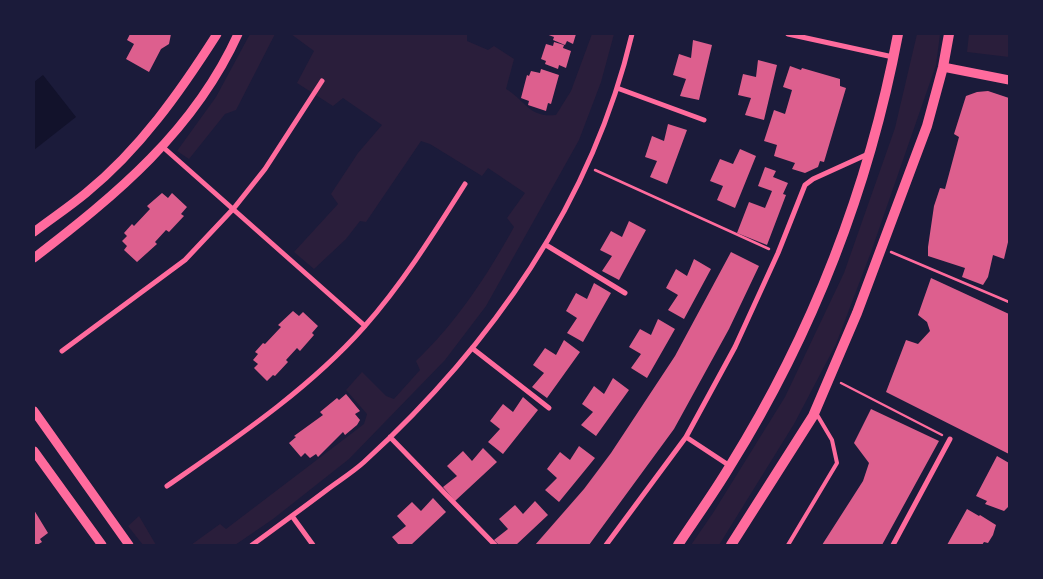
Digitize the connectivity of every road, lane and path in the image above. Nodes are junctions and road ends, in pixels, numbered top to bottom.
1 (217, 34) edge
2 (238, 34) edge
3 (632, 34) edge
4 (788, 34) edge
5 (898, 34) edge
6 (949, 34) edge
7 (893, 57) junction
8 (943, 67) junction
9 (1009, 80) edge
10 (322, 81) dead end
11 (617, 88) junction
12 (704, 120) dead end
13 (164, 148) junction
14 (871, 152) junction
15 (586, 166) junction
16 (465, 184) dead end
17 (234, 208) junction
18 (34, 232) edge
19 (546, 245) junction
20 (881, 248) junction
21 (778, 253) junction
22 (34, 258) edge
23 (625, 293) dead end
24 (1009, 302) edge
25 (365, 326) junction
26 (472, 348) junction
27 (62, 351) dead end
28 (830, 377) junction
29 (549, 408) dead end
30 (815, 410) junction
31 (34, 411) edge
32 (390, 437) junction
33 (686, 437) junction
34 (950, 440) joint
35 (34, 451) edge
36 (730, 466) junction
37 (167, 486) dead end
38 (292, 516) junction
39 (102, 545) edge
40 (129, 545) edge
41 (252, 545) edge
42 (313, 545) edge
43 (495, 545) edge
44 (606, 545) edge
45 (678, 545) edge
46 (731, 545) edge
47 (788, 545) edge
48 (893, 545) edge

1 - 18 street
2 - 13 street
3 - 11 street
4 - 7 street
5 - 7 main road
6 - 8 main road
7 - 14 main road
8 - 9 street
8 - 20 main road
10 - 17 street
11 - 12 street
11 - 15 street
13 - 17 street
13 - 22 street
14 - 21 street
14 - 36 main road
15 - 19 street
15 - 21 path
16 - 25 street
17 - 25 street
17 - 27 street
19 - 23 street
19 - 26 street
20 - 24 path
20 - 28 main road
21 - 33 street
25 - 37 street
26 - 29 street
26 - 32 street
28 - 30 main road
28 - 34 path
30 - 46 main road
30 - 47 lane
31 - 40 street
32 - 38 street
32 - 43 street
33 - 36 street
33 - 44 street
34 - 48 street
35 - 39 street
36 - 45 main road
38 - 41 street
38 - 42 street

